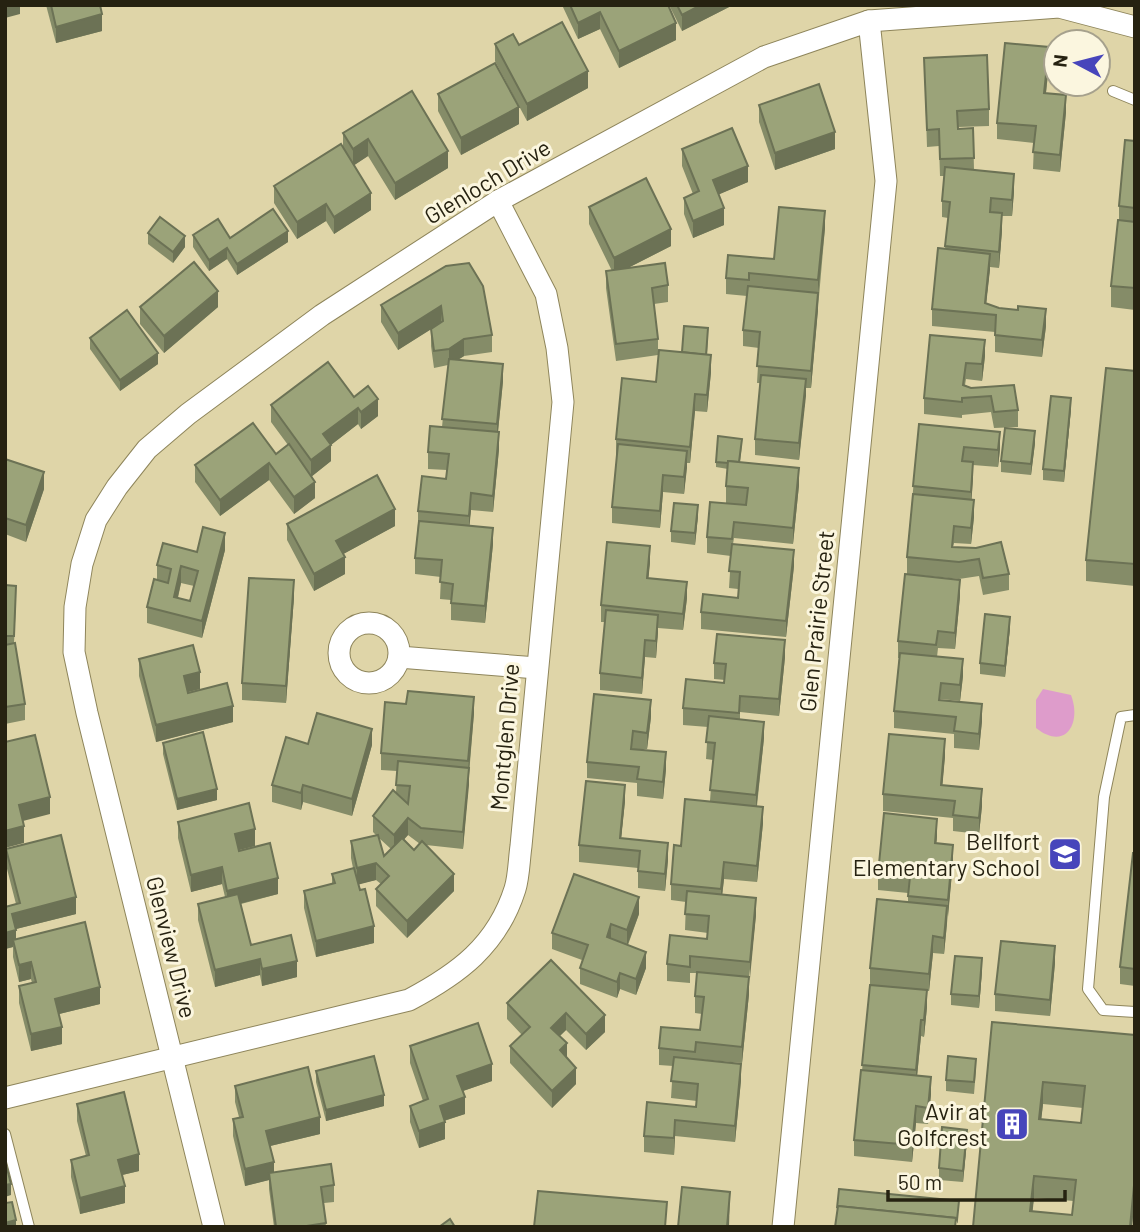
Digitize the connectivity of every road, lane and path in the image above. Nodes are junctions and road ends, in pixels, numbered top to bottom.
1 (869, 21) junction
2 (1135, 27) edge
3 (1113, 92) dead end
4 (1135, 100) edge
5 (498, 201) junction
6 (399, 657) dead end
7 (537, 668) junction
8 (79, 680) joint
9 (1135, 715) edge
10 (1135, 1012) edge
11 (172, 1058) junction
12 (5, 1098) edge
13 (5, 1134) edge
14 (29, 1227) edge
15 (214, 1227) edge
16 (783, 1227) edge

1 - 2 street, Glenloch Drive
1 - 5 street, Glenloch Drive
1 - 16 street, Glen Prairie Street
3 - 4 lane
5 - 7 street, Montglen Drive
5 - 8 street, Glenloch Drive
6 - 7 street
7 - 11 street, Montglen Drive
8 - 11 street, Glenview Drive
9 - 10 lane
11 - 12 street, Montglen Drive
11 - 15 street, Glenview Drive
13 - 14 lane

